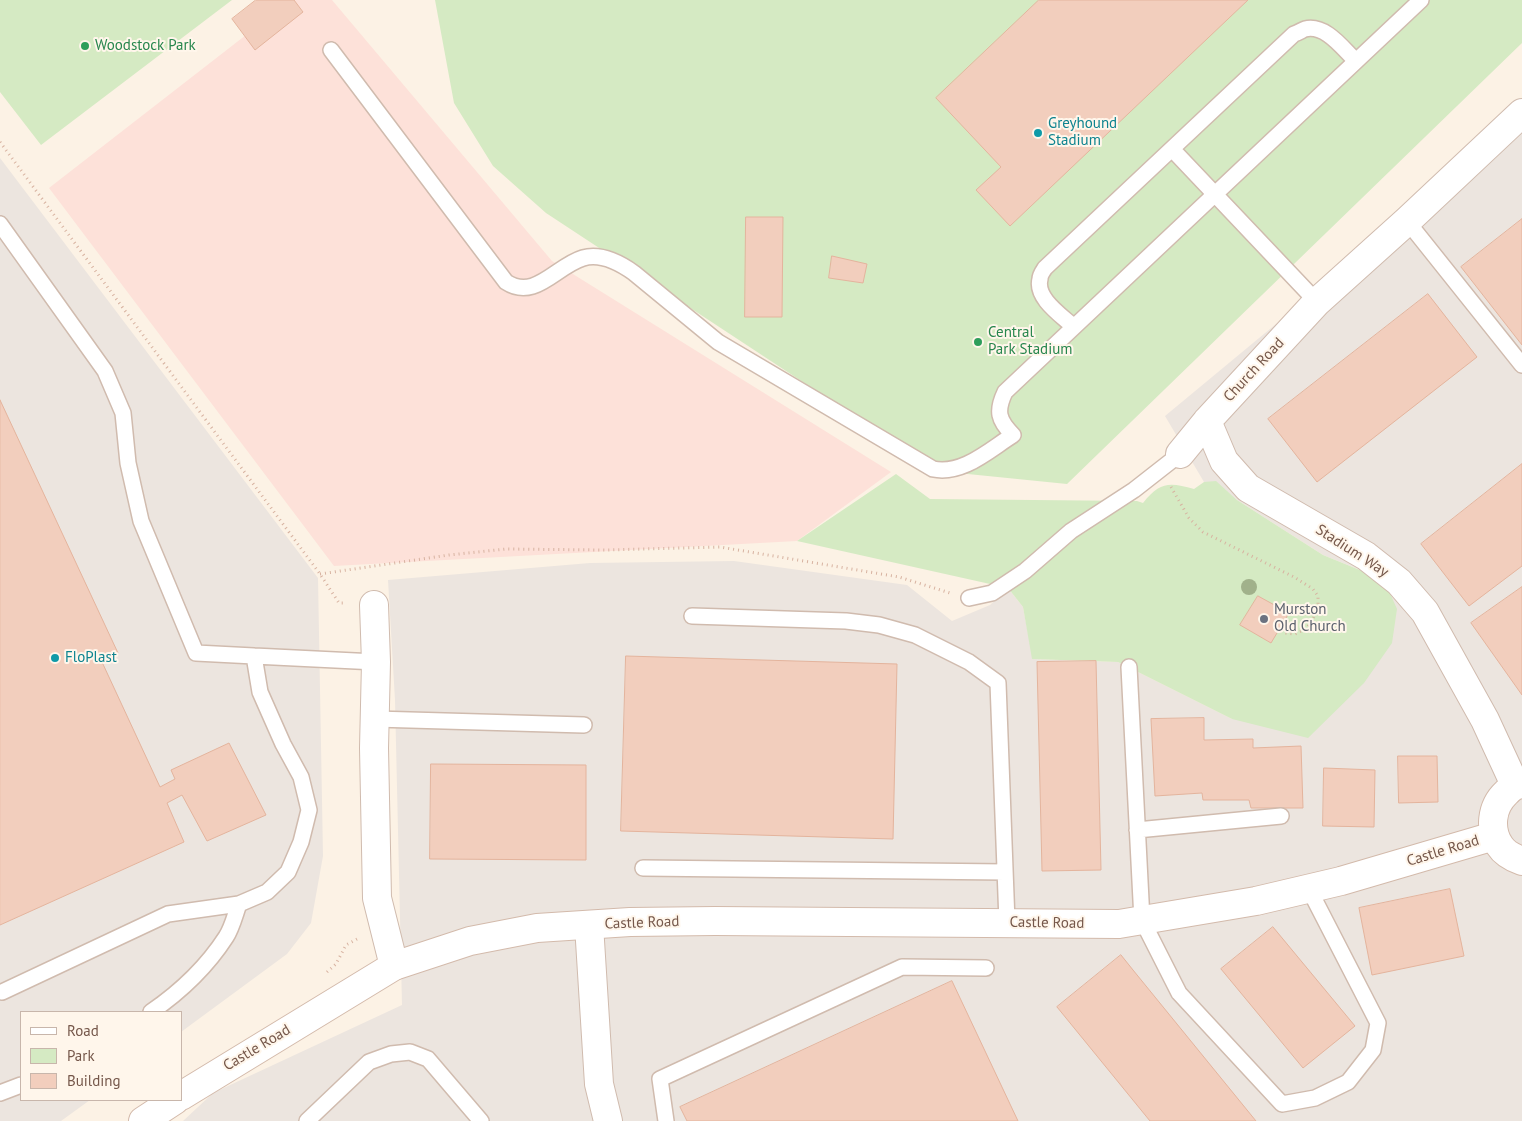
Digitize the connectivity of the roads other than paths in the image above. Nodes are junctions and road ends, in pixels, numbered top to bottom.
1 (1421, 0) edge
2 (331, 50) dead end
3 (1356, 61) junction
4 (1522, 113) edge
5 (1172, 149) junction
6 (1214, 193) junction
7 (1407, 221) junction
8 (0, 224) edge
9 (1316, 302) junction
10 (1074, 327) junction
11 (1522, 365) edge
12 (1207, 421) junction
13 (1171, 462) joint
14 (969, 598) road end
15 (374, 604) road end
16 (692, 616) dead end
17 (254, 656) junction
18 (376, 662) junction
19 (1129, 667) dead end
20 (374, 719) junction
21 (584, 725) dead end
22 (1519, 785) edge
23 (1281, 816) dead end
24 (1137, 830) junction
25 (1494, 836) junction
26 (1522, 861) edge
27 (643, 868) dead end
28 (1005, 872) junction
29 (1309, 889) junction
30 (239, 904) junction
31 (1142, 920) junction
32 (1006, 922) junction
33 (589, 925) junction
34 (394, 966) junction
35 (986, 968) dead end
36 (2, 992) dead end
37 (152, 1011) edge
38 (20, 1085) edge
39 (0, 1094) edge
40 (182, 1095) edge
41 (173, 1101) edge
42 (143, 1121) edge
43 (307, 1121) edge
44 (481, 1121) edge
45 (608, 1121) edge
46 (666, 1121) edge

1 - 3 lane
2 - 10 lane
3 - 5 lane
3 - 6 lane
4 - 7 street, Church Road
5 - 6 lane
5 - 10 lane
6 - 9 lane
6 - 10 lane
7 - 9 street, Church Road
7 - 11 lane
8 - 17 lane
9 - 12 street, Church Road
12 - 13 street, Church Road
12 - 22 street, Stadium Way
13 - 14 lane, Church Road
15 - 18 street
16 - 28 lane
17 - 18 lane
17 - 30 lane
18 - 20 street
19 - 24 lane
20 - 21 lane
20 - 34 street
22 - 25 street
23 - 24 lane
24 - 31 lane
25 - 26 street
25 - 29 street, Castle Road
27 - 28 lane
28 - 32 lane
29 - 31 street, Castle Road
29 - 31 lane
30 - 36 lane
30 - 37 lane
31 - 32 street, Castle Road
32 - 33 street, Castle Road
33 - 34 street, Castle Road
33 - 45 street, Castle Road
34 - 40 street, Castle Road
35 - 46 lane
38 - 39 lane
41 - 42 street
43 - 44 lane

